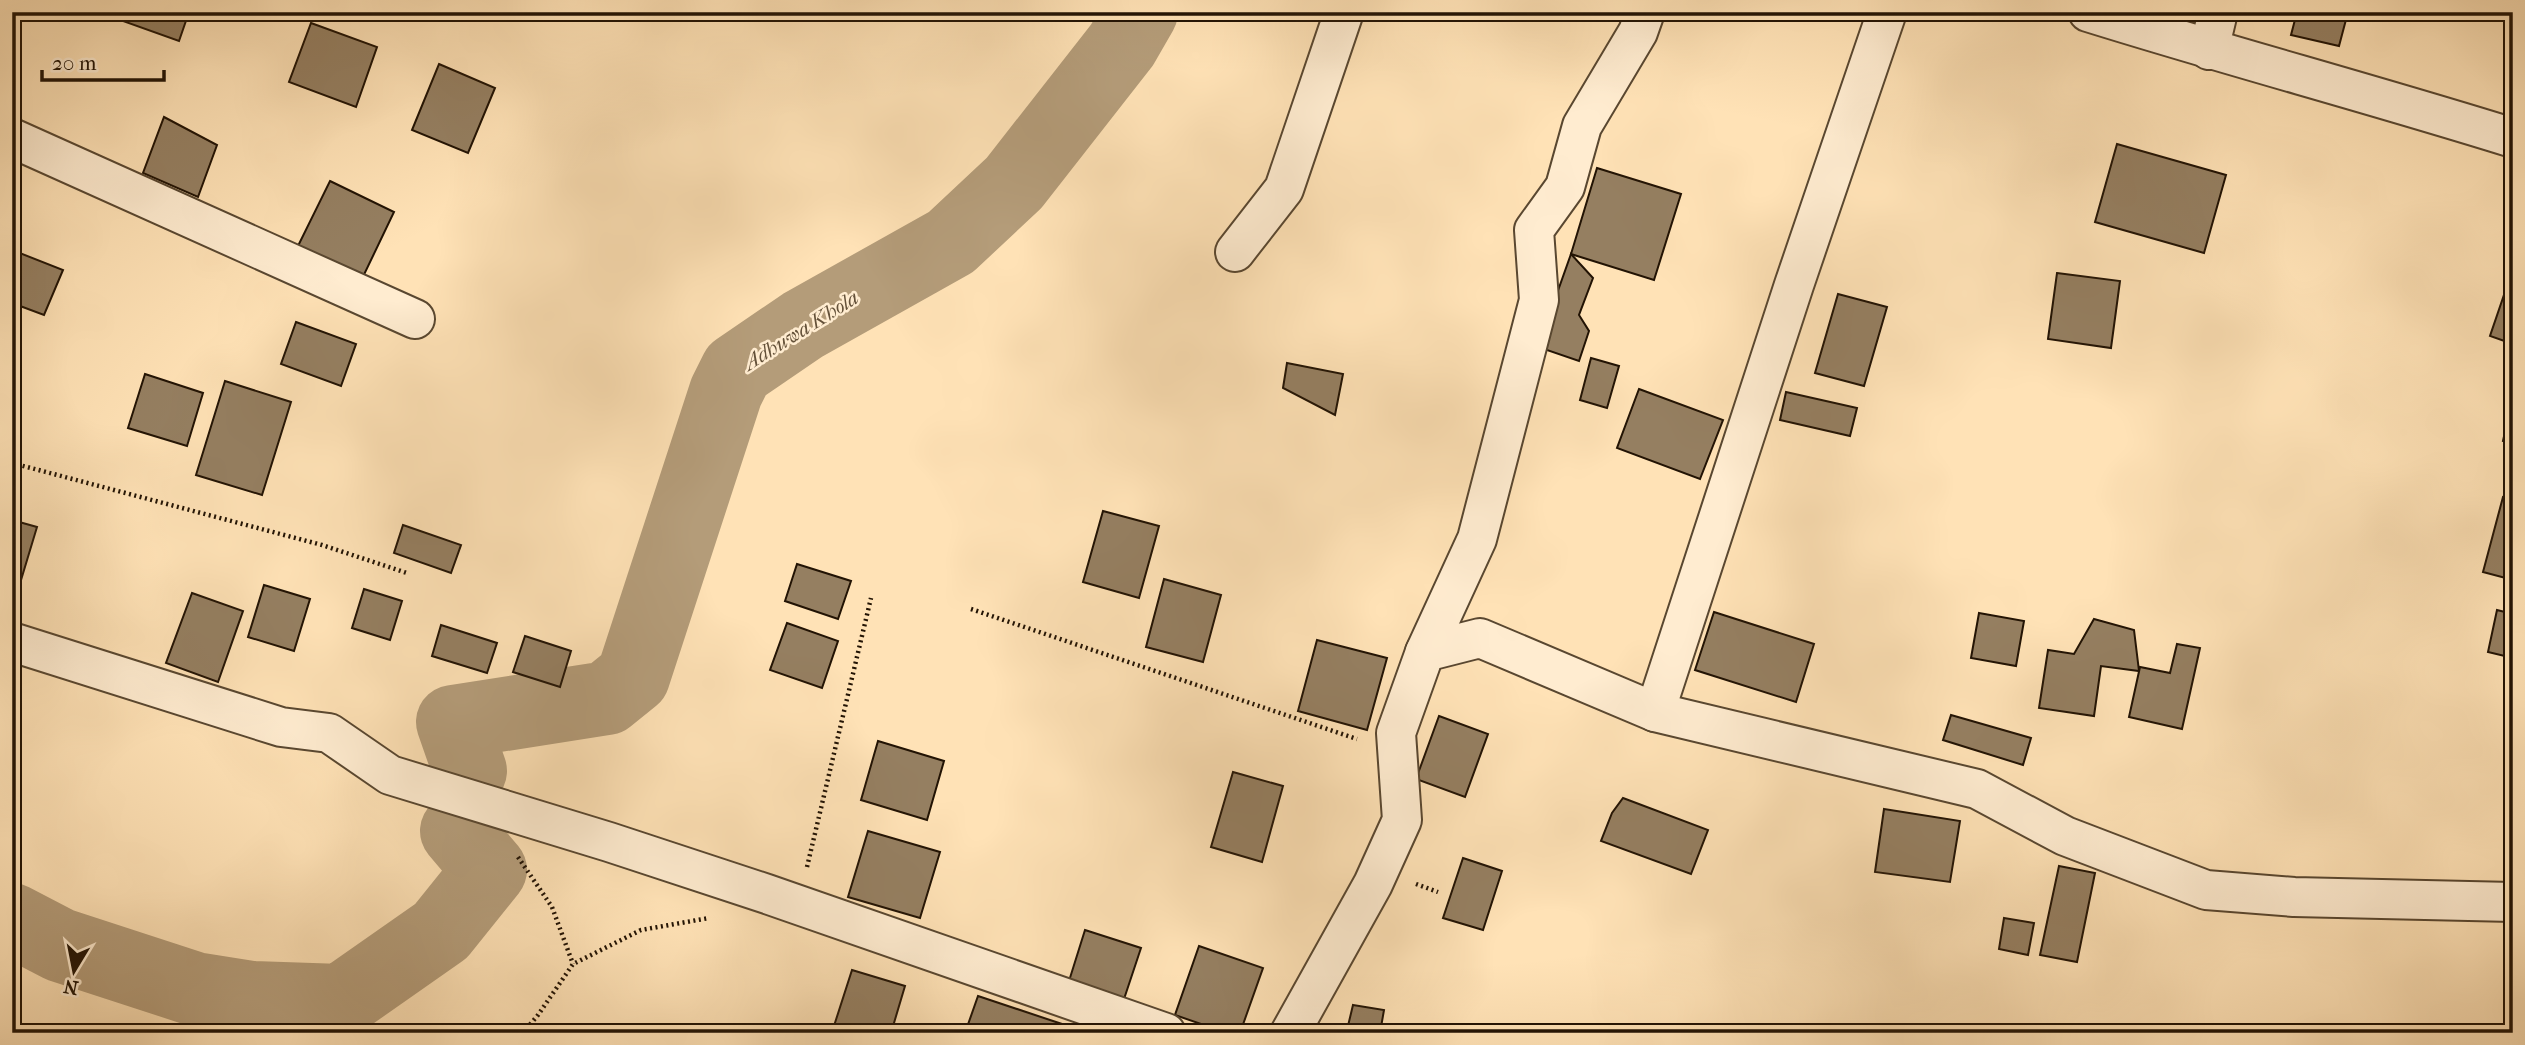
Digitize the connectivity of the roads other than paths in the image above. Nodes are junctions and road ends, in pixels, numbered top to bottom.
1 (1344, 12) edge
2 (1645, 12) edge
3 (1887, 12) edge
4 (2088, 12) edge
5 (2218, 12) edge
6 (2209, 50) junction
7 (12, 138) edge
8 (2513, 138) edge
9 (1235, 253) dead end
10 (415, 319) dead end
11 (12, 642) edge
12 (1425, 652) junction
13 (1655, 712) junction
14 (2513, 902) edge
15 (1166, 1033) edge
16 (1290, 1033) edge

1 - 9 street
2 - 12 street
3 - 13 street
4 - 6 street
5 - 6 street
6 - 8 street
7 - 10 street
11 - 15 street
12 - 13 street
12 - 16 street
13 - 14 street

